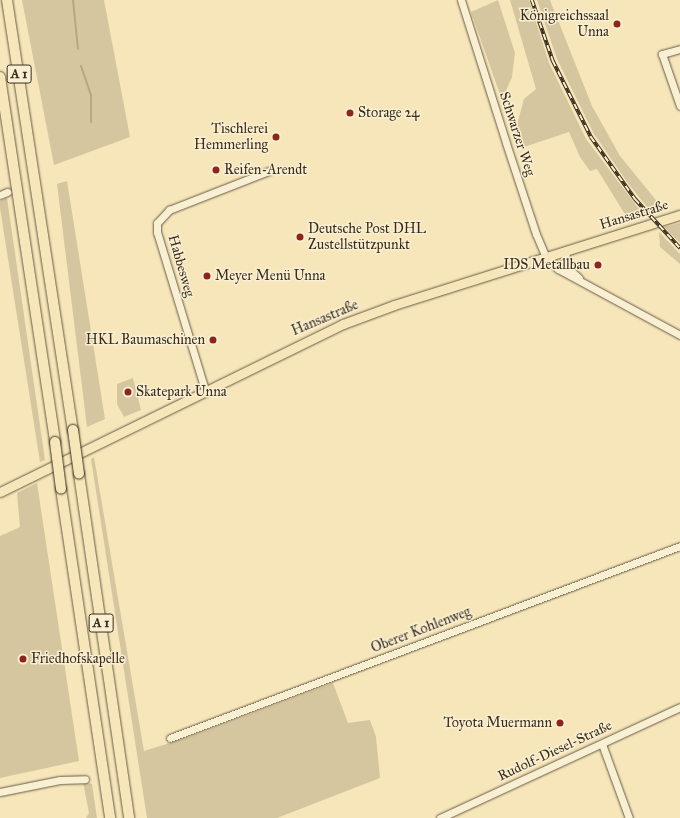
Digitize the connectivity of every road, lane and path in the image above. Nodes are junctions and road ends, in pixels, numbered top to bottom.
1 (6, 0) edge
2 (461, 0) edge
3 (680, 49) edge
4 (0, 77) edge
5 (680, 106) edge
6 (269, 171) dead end
7 (680, 215) edge
8 (566, 251) junction
9 (546, 257) junction
10 (588, 286) junction
11 (680, 335) edge
12 (205, 390) junction
13 (0, 492) edge
14 (680, 546) edge
15 (680, 707) edge
16 (170, 738) dead end
17 (602, 744) junction
18 (85, 779) dead end
19 (0, 792) edge
20 (110, 818) edge
21 (129, 818) edge
22 (440, 818) edge
23 (630, 818) edge

1 - 21 highway, A 1, bridge
2 - 9 street, Schwarzer Weg
3 - 5 street
4 - 20 highway, A 1, bridge
6 - 12 street, Habbesweg
7 - 8 main road, Hansastraße
8 - 9 main road, Hansastraße
8 - 10 street
9 - 10 street
9 - 12 main road, Hansastraße
10 - 11 street
12 - 13 main road, Hansastraße
14 - 16 street, Oberer Kohlenweg
15 - 17 street, Rudolf-Diesel-Straße
17 - 22 street, Rudolf-Diesel-Straße
17 - 23 street
18 - 19 street

